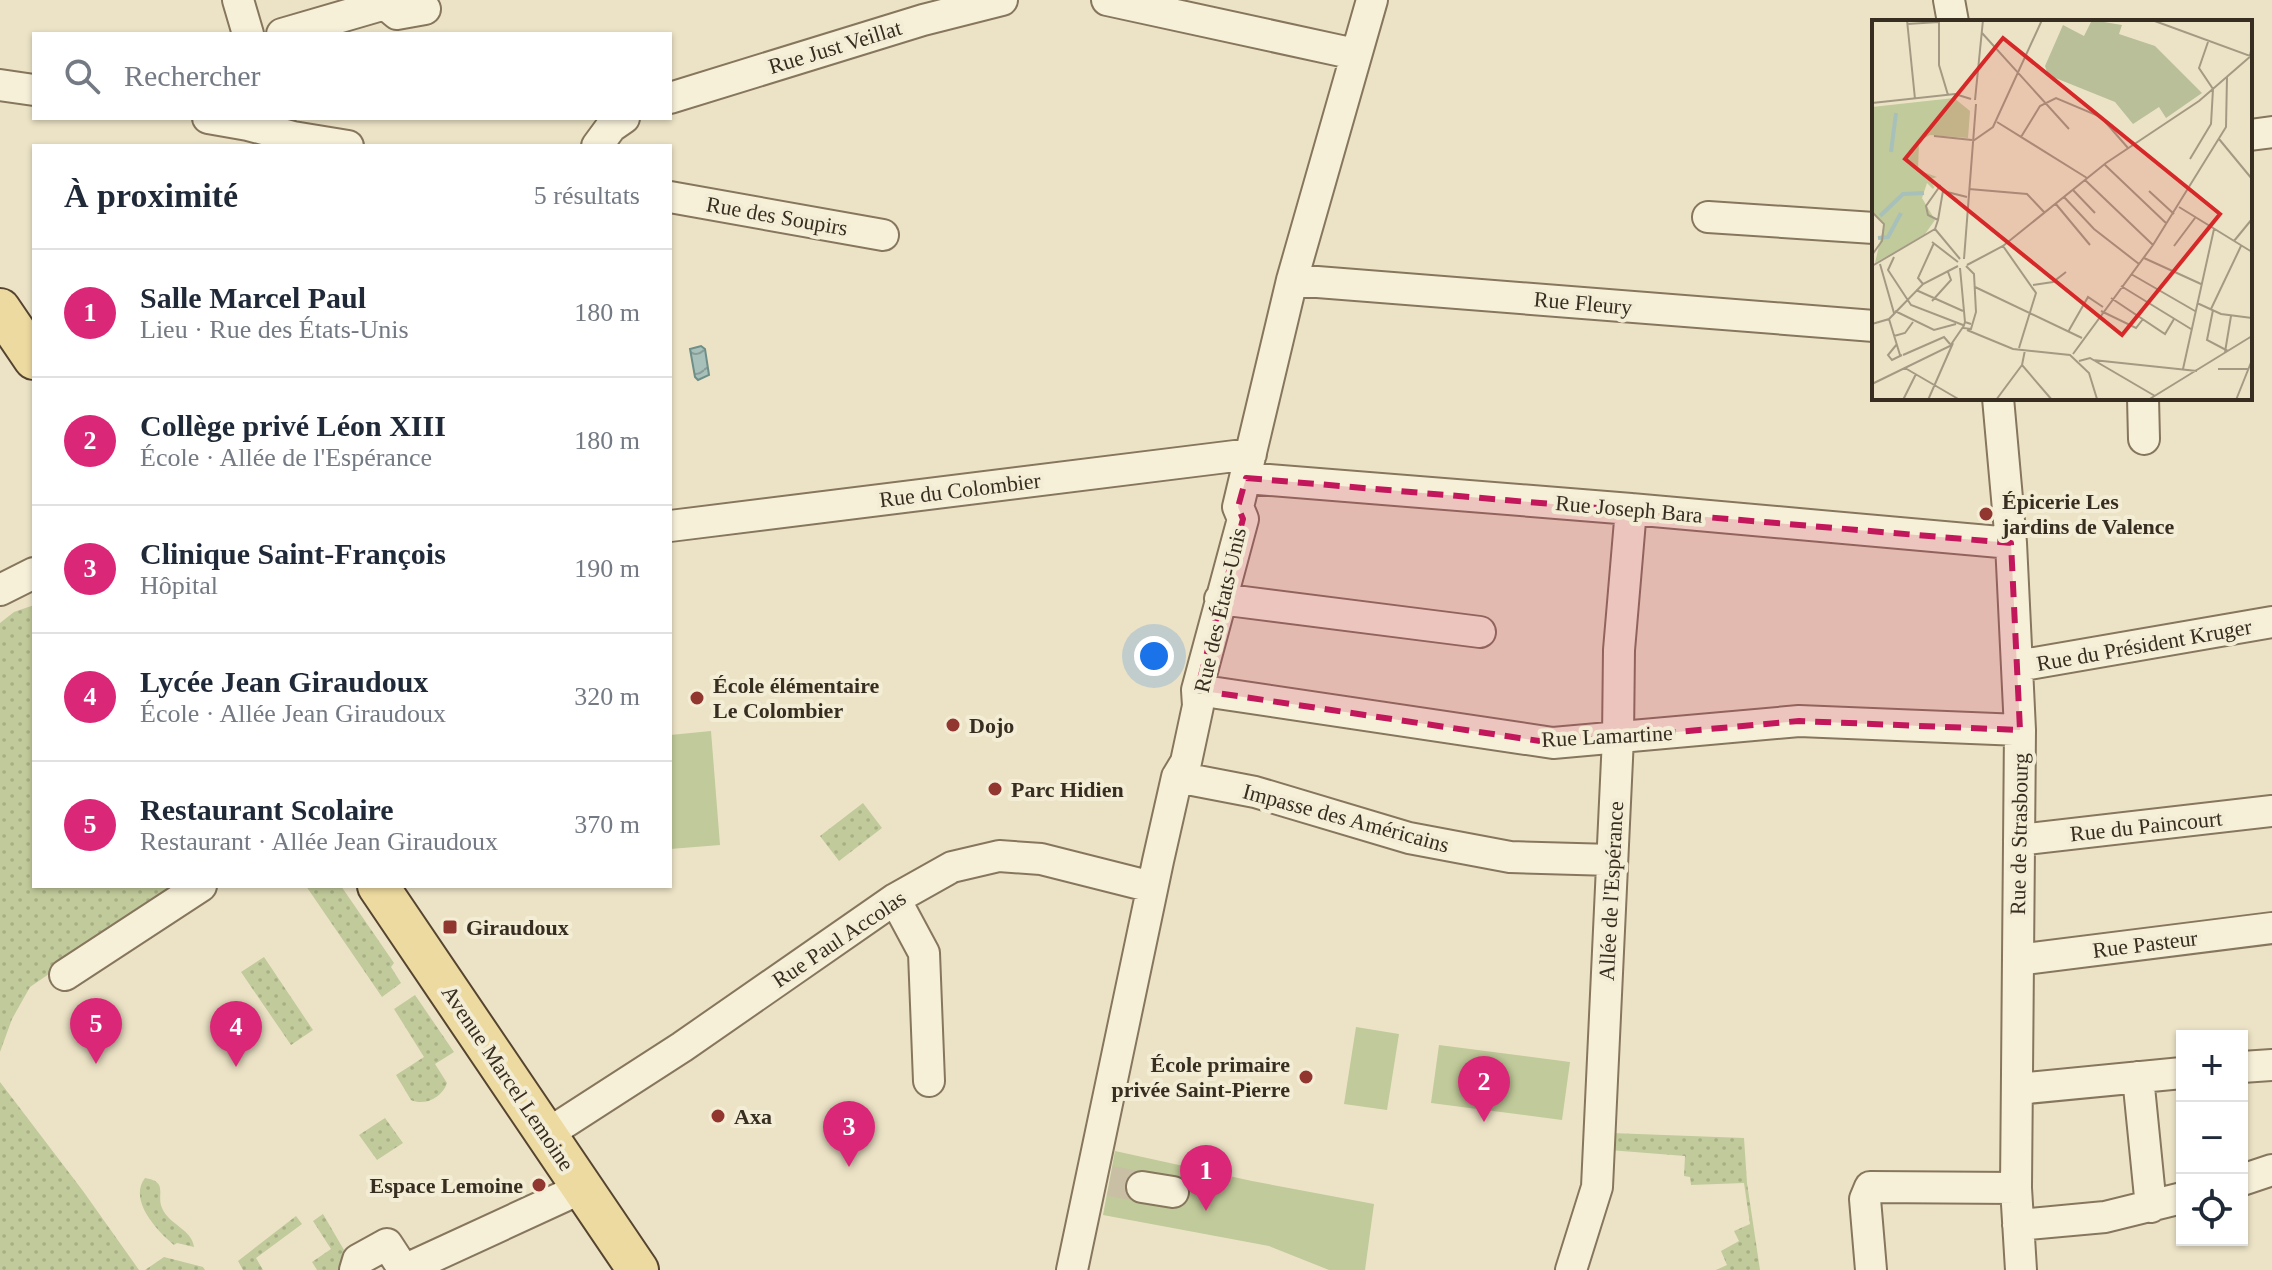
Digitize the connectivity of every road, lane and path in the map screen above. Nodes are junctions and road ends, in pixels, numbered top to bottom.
1 (238, 0) edge
2 (1002, 0) edge
3 (1107, 0) edge
4 (1372, 0) edge
5 (1949, 0) edge
6 (425, 9) dead end
7 (1953, 20) edge
8 (247, 32) edge
9 (289, 32) edge
10 (1355, 54) junction
11 (0, 85) edge
12 (32, 90) edge
13 (672, 97) edge
14 (219, 120) edge
15 (621, 120) edge
16 (276, 132) edge
17 (2272, 132) edge
18 (2252, 135) edge
19 (338, 144) edge
20 (598, 144) edge
21 (672, 197) edge
22 (1708, 217) dead end
23 (1872, 228) edge
24 (883, 235) dead end
25 (1292, 280) junction
26 (0, 309) edge
27 (1872, 326) edge
28 (32, 356) edge
29 (1998, 400) edge
30 (2143, 400) edge
31 (2144, 439) dead end
32 (1248, 466) junction
33 (1631, 509) junction
34 (672, 526) edge
35 (2011, 543) junction
36 (1220, 599) junction
37 (2272, 622) edge
38 (1480, 632) dead end
39 (2017, 666) junction
40 (1197, 690) junction
41 (2020, 730) junction
42 (1618, 738) junction
43 (1177, 777) junction
44 (2272, 811) edge
45 (2019, 840) junction
46 (1612, 860) junction
47 (198, 888) edge
48 (379, 888) edge
49 (397, 888) edge
50 (1152, 888) junction
51 (895, 899) junction
52 (2272, 928) edge
53 (2018, 960) junction
54 (65, 975) dead end
55 (2272, 1065) edge
56 (2248, 1067) edge
57 (2176, 1074) edge
58 (2138, 1077) junction
59 (929, 1081) dead end
60 (2017, 1089) junction
61 (558, 1127) junction
62 (2272, 1170) edge
63 (2248, 1178) edge
64 (1142, 1187) tunnel mouth
65 (582, 1188) junction
66 (2016, 1188) junction
67 (1173, 1192) dead end
68 (2176, 1200) edge
69 (2151, 1207) junction
70 (2018, 1225) junction
71 (355, 1270) edge
72 (404, 1270) edge
73 (638, 1270) edge
74 (656, 1270) edge
75 (1072, 1270) edge
76 (1571, 1270) edge
77 (1871, 1270) edge
78 (2021, 1270) edge

1 - 8 street
2 - 13 street, Rue Just Veillat
3 - 10 street
4 - 10 street, Rue des États-Unis
5 - 7 street
6 - 9 street
10 - 25 street, Rue des États-Unis
11 - 12 street
14 - 16 street
15 - 20 street
16 - 19 street
17 - 18 street
21 - 24 street, Rue des Soupirs
22 - 23 street
25 - 27 street, Rue Fleury
25 - 32 street, Rue des États-Unis
26 - 28 main road
29 - 35 street, Rue de Strasbourg
30 - 31 street
32 - 33 street, Rue Joseph Bara
32 - 34 street, Rue du Colombier
32 - 36 street, Rue des États-Unis
33 - 35 street, Rue Joseph Bara
33 - 42 street, Allée de l'Espérance
35 - 39 street, Rue de Strasbourg
36 - 38 street
36 - 40 street, Rue des États-Unis
37 - 39 street, Rue du Président Kruger
39 - 41 street, Rue de Strasbourg
40 - 42 street, Rue Lamartine
40 - 43 street, Rue des États-Unis
41 - 42 street, Rue Lamartine
41 - 45 street, Rue de Strasbourg
42 - 46 street, Allée de l'Espérance
43 - 46 street, Impasse des Américains
43 - 50 street, Rue des États-Unis
44 - 45 street, Rue du Paincourt
45 - 53 street, Rue de Strasbourg
46 - 76 street, Allée de l'Espérance
47 - 54 street
48 - 65 main road, Avenue Marcel Lemoine
49 - 61 main road, Avenue Marcel Lemoine
50 - 51 street, Rue Paul Accolas
50 - 75 street, Rue des États-Unis
51 - 59 street
51 - 61 street, Rue Paul Accolas
52 - 53 street, Rue Pasteur
53 - 60 street, Rue de Strasbourg
55 - 56 street
57 - 58 street
58 - 60 street
58 - 69 street
60 - 66 street, Rue de Strasbourg
61 - 74 main road, Avenue Marcel Lemoine
62 - 63 street
64 - 67 street
65 - 72 street
65 - 73 main road, Avenue Marcel Lemoine
66 - 70 street, Rue de Strasbourg
66 - 77 street
68 - 69 street
69 - 70 street
70 - 78 street, Rue de Strasbourg
71 - 72 street

